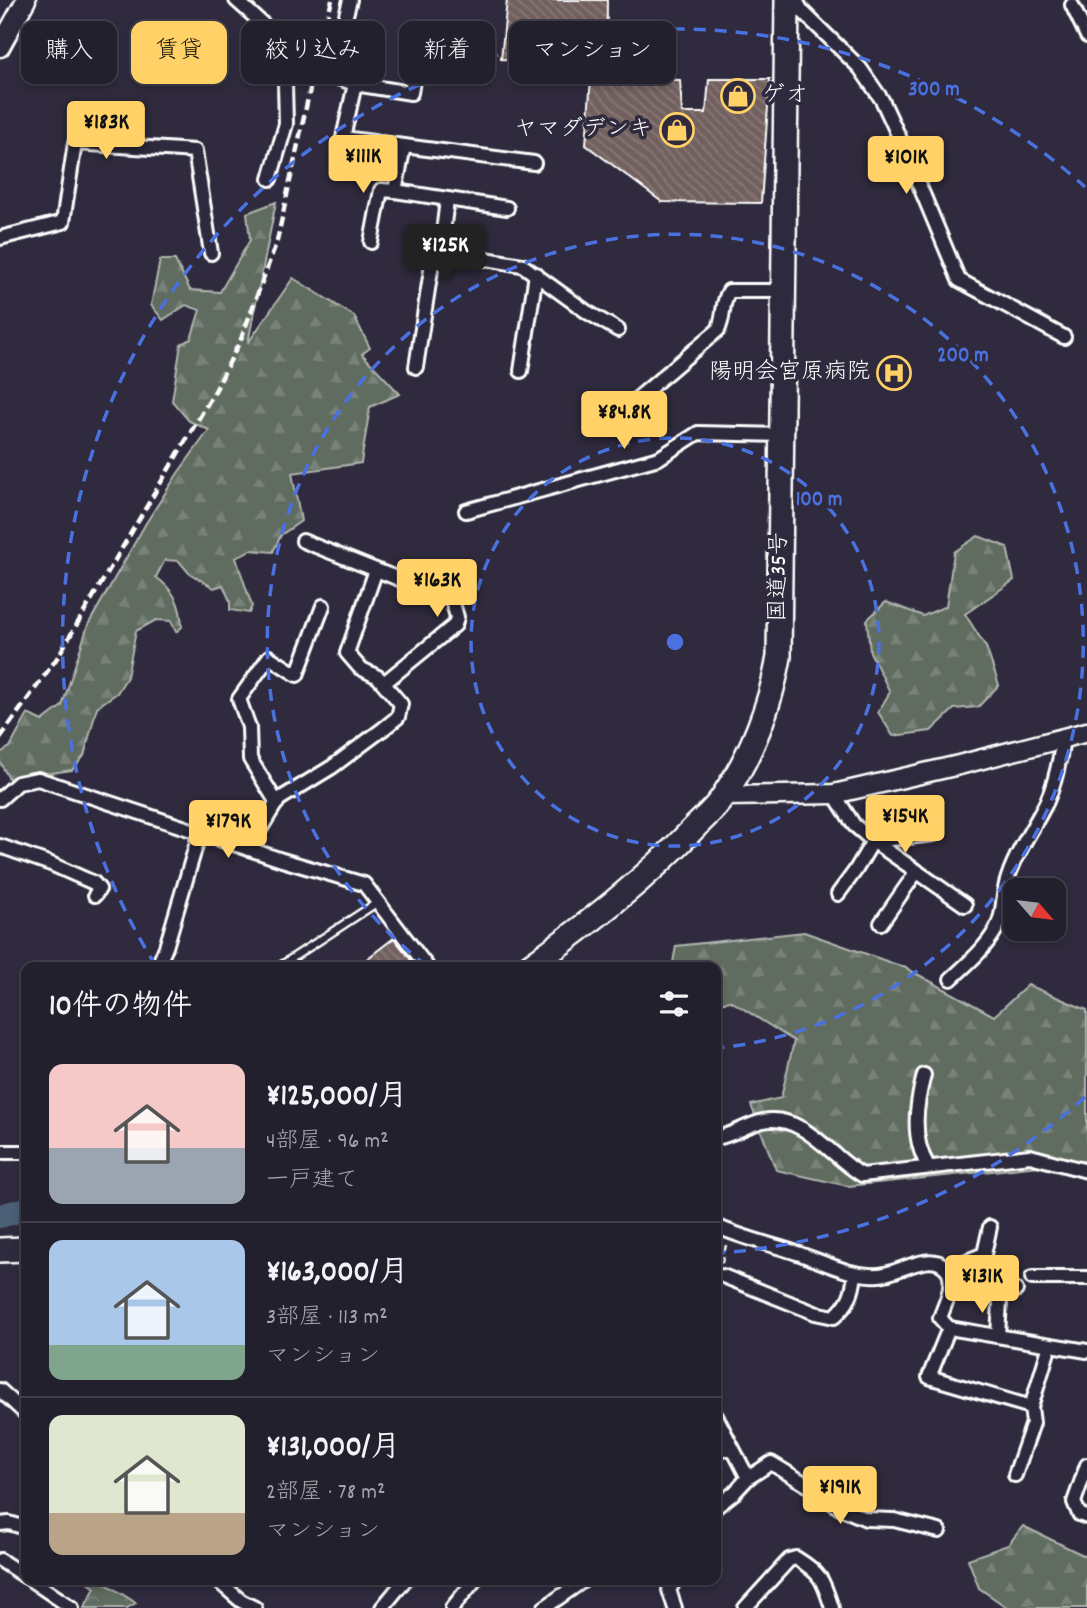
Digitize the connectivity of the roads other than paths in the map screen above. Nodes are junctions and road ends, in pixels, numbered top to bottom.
1 (26, 0) edge
2 (236, 0) edge
3 (350, 0) edge
4 (788, 0) edge
5 (796, 0) edge
6 (1072, 5) dead end
7 (344, 21) edge
8 (1087, 36) edge
9 (0, 47) edge
10 (355, 84) joint
11 (413, 84) edge
12 (404, 146) junction
13 (534, 163) dead end
14 (270, 179) dead end
15 (395, 191) junction
16 (447, 200) junction
17 (507, 208) dead end
18 (0, 238) edge
19 (371, 242) dead end
20 (441, 248) junction
21 (211, 253) dead end
22 (536, 274) junction
23 (784, 291) junction
24 (618, 330) dead end
25 (1064, 337) dead end
26 (416, 367) dead end
27 (521, 371) dead end
28 (619, 414) dead end
29 (782, 435) junction
30 (466, 511) dead end
31 (303, 541) dead end
32 (376, 570) junction
33 (323, 606) dead end
34 (384, 683) junction
35 (1087, 732) edge
36 (1063, 738) junction
37 (834, 793) junction
38 (724, 796) junction
39 (0, 799) edge
40 (276, 803) junction
41 (200, 832) junction
42 (934, 834) dead end
43 (873, 841) junction
44 (0, 846) edge
45 (248, 849) junction
46 (917, 871) junction
47 (838, 894) dead end
48 (95, 895) dead end
49 (379, 901) junction
50 (965, 905) dead end
51 (881, 923) dead end
52 (159, 962) edge
53 (286, 962) edge
54 (424, 962) edge
55 (535, 962) edge
56 (951, 979) dead end
57 (924, 1075) dead end
58 (721, 1137) edge
59 (0, 1152) edge
60 (21, 1152) edge
61 (928, 1166) junction
62 (1087, 1171) edge
63 (990, 1227) dead end
64 (721, 1229) edge
65 (21, 1249) edge
66 (0, 1250) edge
67 (947, 1269) junction
68 (855, 1274) junction
69 (723, 1276) road end
70 (1032, 1278) dead end
71 (1087, 1278) edge
72 (950, 1286) junction
73 (995, 1289) junction
74 (1016, 1290) dead end
75 (949, 1328) junction
76 (998, 1336) junction
77 (1050, 1345) junction
78 (1087, 1351) edge
79 (0, 1390) edge
80 (1031, 1407) junction
81 (21, 1409) edge
82 (721, 1431) edge
83 (721, 1449) edge
84 (732, 1449) junction
85 (1087, 1465) edge
86 (1015, 1475) dead end
87 (748, 1478) junction
88 (721, 1503) edge
89 (1087, 1517) edge
90 (0, 1524) edge
91 (21, 1527) edge
92 (939, 1531) dead end
93 (0, 1560) edge
94 (21, 1574) edge
95 (37, 1585) edge
96 (222, 1585) edge
97 (401, 1585) edge
98 (471, 1585) edge
99 (577, 1585) edge
100 (672, 1585) edge
101 (72, 1608) edge
102 (255, 1608) edge
103 (382, 1608) edge
104 (452, 1608) edge
105 (544, 1608) edge
106 (675, 1608) edge
107 (745, 1608) edge
108 (832, 1608) edge

1 - 9 street
2 - 14 street
3 - 7 street
4 - 23 highway, 国道35号
5 - 25 street
6 - 8 street
10 - 11 street
10 - 12 street
12 - 13 street
12 - 15 street
15 - 16 street
15 - 19 street
16 - 17 street
16 - 20 street
18 - 21 street
20 - 22 street
20 - 26 street
22 - 24 street
22 - 27 street
23 - 28 street
23 - 29 highway, 国道35号
29 - 30 street
29 - 38 highway, 国道35号
31 - 32 street
32 - 34 street
32 - 34 street
33 - 40 street
34 - 40 street
35 - 36 street
36 - 37 street
36 - 56 street
37 - 38 street
37 - 43 street
38 - 55 highway, 国道35号
39 - 41 street
40 - 45 street
41 - 45 street
41 - 52 street
42 - 43 street
43 - 46 street
43 - 47 street
44 - 48 street
45 - 49 street
46 - 50 street
46 - 51 street
49 - 53 lane
49 - 54 street
57 - 61 street
58 - 61 street
59 - 60 street
61 - 62 street
63 - 67 street
64 - 68 street
65 - 66 highway
67 - 68 street
67 - 72 street
68 - 69 street
70 - 71 street
72 - 73 street
72 - 75 street
73 - 74 street
73 - 76 street
75 - 76 street
75 - 80 street
76 - 77 street
77 - 78 street
77 - 80 street
79 - 81 street
80 - 86 street
82 - 84 street
83 - 84 street
84 - 87 street
85 - 89 street
87 - 88 street
87 - 92 street
90 - 91 street
93 - 94 street
95 - 101 street
96 - 102 street
97 - 103 street
98 - 104 street
99 - 105 street
100 - 106 street
107 - 108 street

